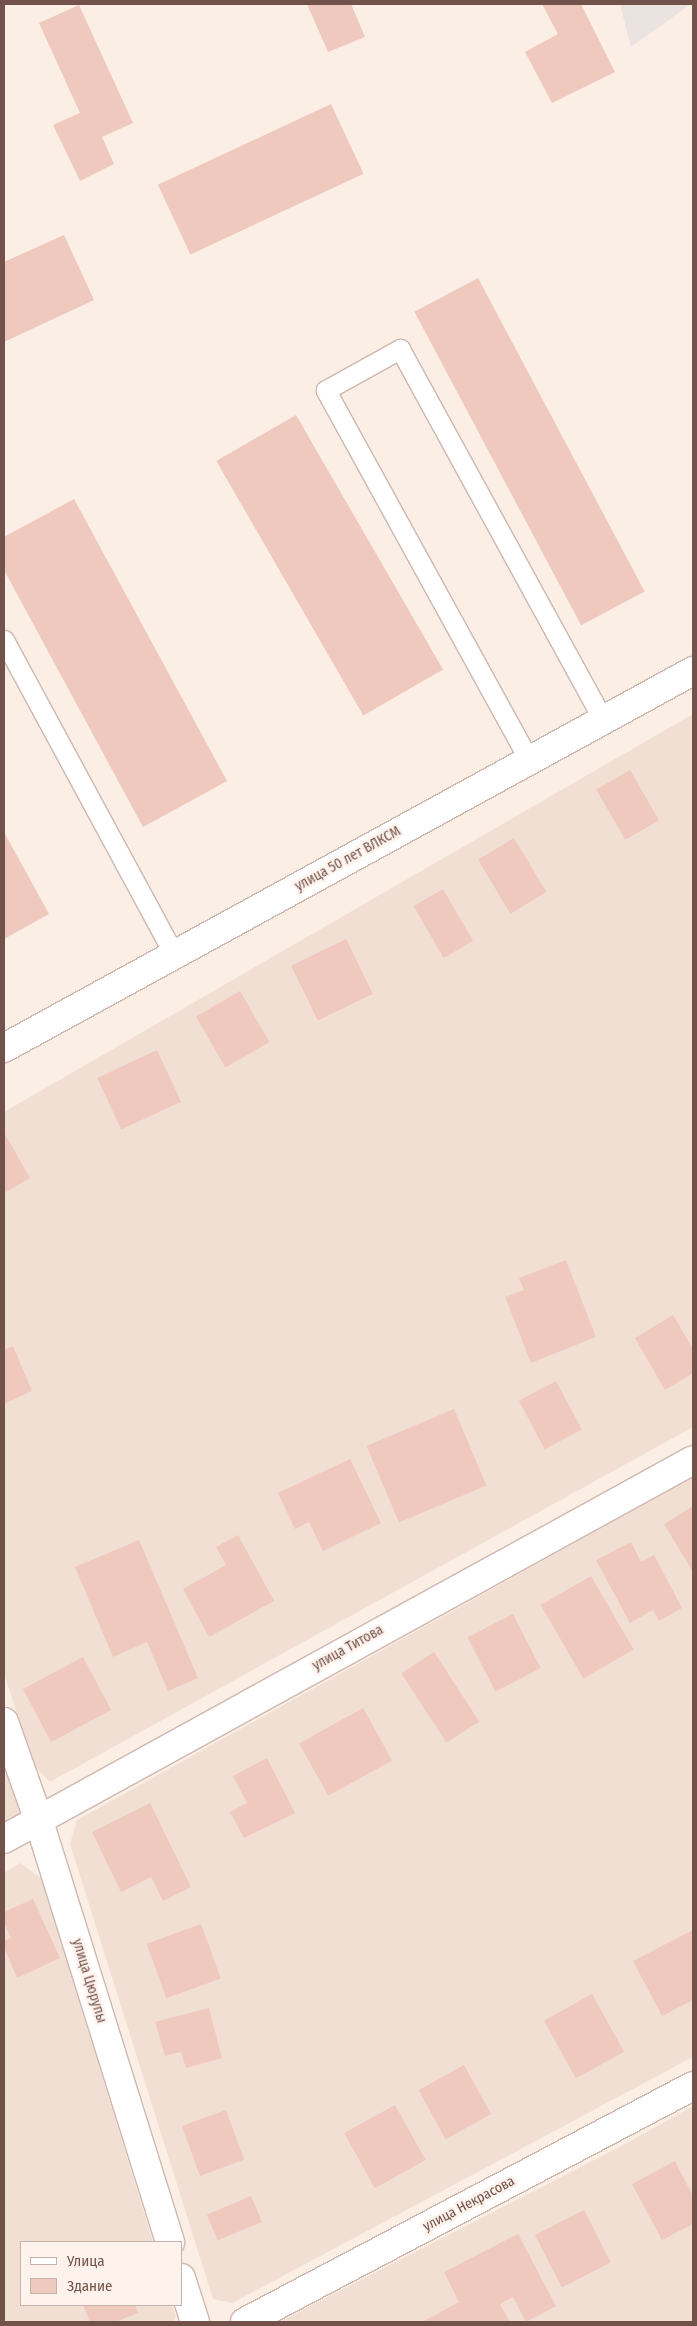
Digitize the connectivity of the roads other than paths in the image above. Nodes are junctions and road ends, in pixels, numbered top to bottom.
1 (4, 640) edge
2 (693, 671) edge
3 (603, 720) junction
4 (529, 760) junction
5 (174, 955) junction
6 (4, 1048) edge
7 (693, 1460) edge
8 (4, 1722) edge
9 (38, 1818) junction
10 (4, 1838) edge
11 (693, 2086) edge
12 (170, 2241) edge
13 (182, 2281) edge
14 (195, 2322) edge
15 (246, 2322) edge

1 - 5 lane
2 - 3 street, улица 50 лет ВЛКСМ
3 - 4 street, улица 50 лет ВЛКСМ
3 - 4 lane
4 - 5 street, улица 50 лет ВЛКСМ
5 - 6 street, улица 50 лет ВЛКСМ
7 - 9 street, улица Титова
8 - 9 street, улица Цюрупы
9 - 10 street, улица Титова
9 - 12 street, улица Цюрупы
11 - 15 street, улица Некрасова
13 - 14 street

